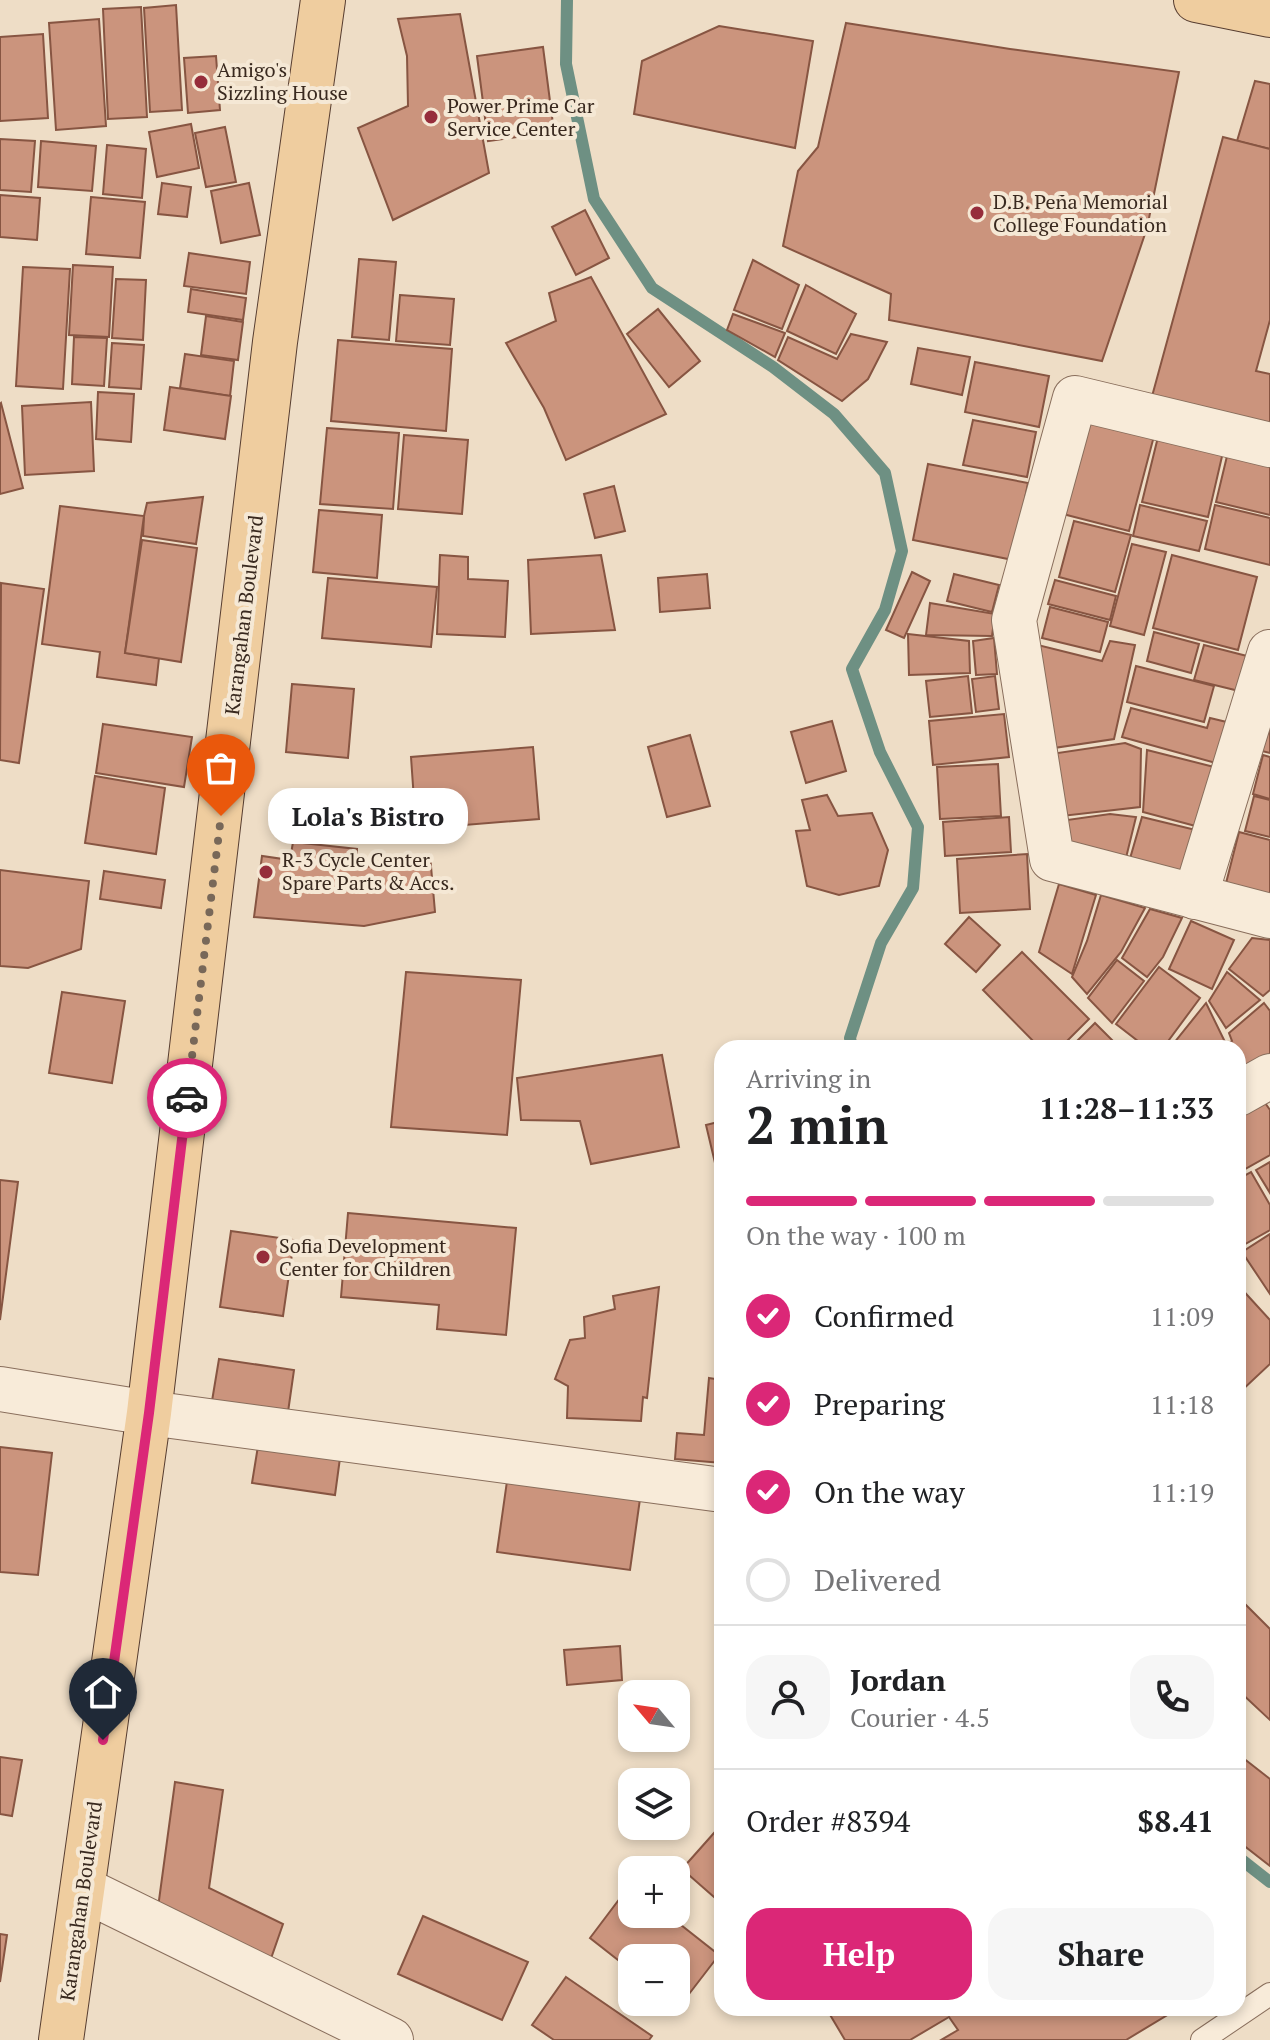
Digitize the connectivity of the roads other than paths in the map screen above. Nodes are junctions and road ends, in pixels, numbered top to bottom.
1 (323, 0) edge
2 (1196, 0) edge
3 (1255, 8) edge
4 (1270, 445) edge
5 (1267, 671) edge
6 (1195, 897) junction
7 (1270, 916) edge
8 (1270, 1076) edge
9 (1246, 1090) edge
10 (0, 1389) edge
11 (149, 1413) junction
12 (714, 1489) edge
13 (83, 1889) junction
14 (1270, 1994) edge
15 (1246, 2010) edge
16 (1237, 2016) edge
17 (61, 2040) edge
18 (391, 2040) edge
19 (1202, 2040) edge

1 - 11 main road, Karangahan Boulevard
2 - 3 main road
4 - 6 street
5 - 6 street
6 - 7 street
8 - 9 street
10 - 11 street
11 - 12 street
11 - 13 main road, Karangahan Boulevard
13 - 17 main road, Karangahan Boulevard
13 - 18 street
14 - 15 lane
16 - 19 lane

